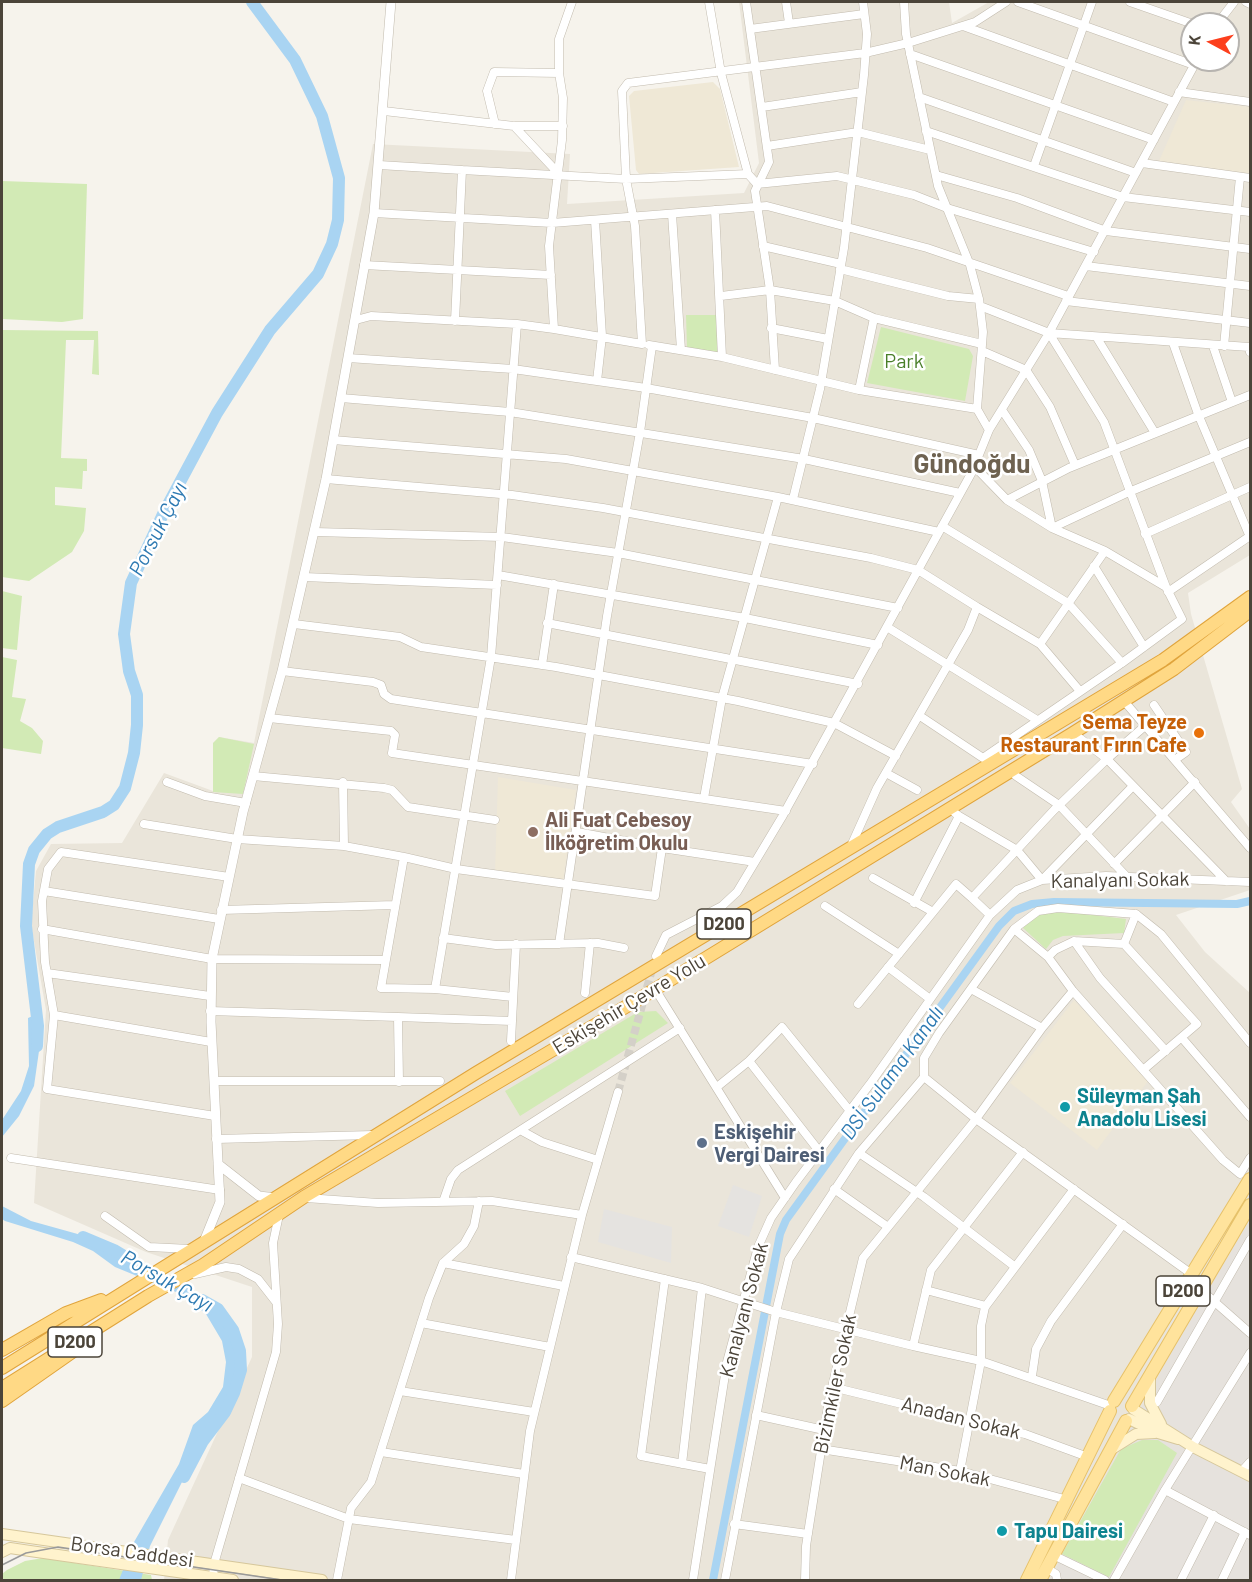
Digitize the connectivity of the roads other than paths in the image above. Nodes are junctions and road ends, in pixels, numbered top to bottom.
1 (391, 2) edge
2 (572, 2) edge
3 (709, 2) edge
4 (747, 2) edge
5 (786, 2) edge
6 (862, 2) edge
7 (904, 2) edge
8 (1005, 2) edge
9 (1018, 2) edge
10 (1092, 2) edge
11 (1130, 2) edge
12 (1246, 2) edge
13 (1251, 4) edge
14 (864, 14) junction
15 (1180, 19) edge
16 (789, 23) junction
17 (963, 26) junction
18 (1086, 26) junction
19 (750, 29) junction
20 (908, 43) junction
21 (866, 53) junction
22 (910, 54) junction
23 (1180, 57) edge
24 (1070, 64) junction
25 (755, 68) junction
26 (559, 72) junction
27 (1190, 72) edge
28 (721, 73) junction
29 (862, 92) junction
30 (1179, 92) junction
31 (919, 97) junction
32 (1174, 102) junction
33 (1251, 102) edge
34 (1056, 104) junction
35 (762, 107) junction
36 (384, 111) junction
37 (495, 124) junction
38 (514, 126) junction
39 (563, 126) junction
40 (926, 131) junction
41 (858, 132) junction
42 (1043, 139) junction
43 (1154, 140) junction
44 (767, 146) junction
45 (930, 150) junction
46 (1142, 163) junction
47 (379, 165) junction
48 (1034, 166) junction
49 (462, 170) junction
50 (1136, 173) junction
51 (559, 174) junction
52 (748, 174) junction
53 (936, 175) junction
54 (1240, 177) junction
55 (1251, 178) edge
56 (626, 179) junction
57 (851, 179) junction
58 (757, 184) junction
59 (1123, 197) junction
60 (758, 206) junction
61 (947, 208) junction
62 (715, 210) junction
63 (1237, 210) junction
64 (1251, 212) edge
65 (374, 213) junction
66 (672, 214) junction
67 (634, 217) junction
68 (459, 219) junction
69 (595, 220) junction
70 (552, 223) junction
71 (846, 225) junction
72 (1106, 231) junction
73 (763, 246) junction
74 (1233, 248) junction
75 (1251, 249) edge
76 (1094, 252) junction
77 (364, 265) junction
78 (970, 265) junction
79 (841, 266) junction
80 (1086, 266) junction
81 (456, 269) junction
82 (551, 275) junction
83 (1229, 285) junction
84 (1251, 286) edge
85 (770, 290) junction
86 (721, 296) junction
87 (1067, 299) junction
88 (835, 301) junction
89 (979, 302) junction
90 (874, 318) junction
91 (356, 320) junction
92 (454, 321) junction
93 (1226, 321) junction
94 (1251, 323) edge
95 (517, 324) junction
96 (771, 328) junction
97 (554, 329) junction
98 (1049, 333) junction
99 (602, 336) junction
100 (1097, 338) junction
101 (828, 339) junction
102 (642, 344) junction
103 (1173, 344) junction
104 (652, 346) junction
105 (1213, 346) junction
106 (1224, 346) junction
107 (982, 347) junction
108 (1250, 349) edge
109 (681, 350) junction
110 (722, 357) junction
111 (348, 358) junction
112 (513, 369) junction
113 (775, 370) junction
114 (1026, 370) junction
115 (822, 379) junction
116 (597, 381) junction
117 (646, 388) junction
118 (859, 390) junction
119 (1251, 394) edge
120 (341, 398) junction
121 (1232, 402) junction
122 (977, 409) junction
123 (1002, 410) junction
124 (510, 412) junction
125 (1198, 414) junction
126 (813, 418) junction
127 (989, 430) junction
128 (640, 432) junction
129 (1155, 433) junction
130 (333, 440) junction
131 (1251, 442) edge
132 (1114, 450) junction
133 (507, 454) junction
134 (979, 454) junction
135 (1215, 456) junction
136 (804, 459) junction
137 (1075, 465) junction
138 (974, 466) junction
139 (633, 471) junction
140 (326, 479) junction
141 (1042, 481) junction
142 (1251, 487) edge
143 (1129, 492) junction
144 (960, 493) junction
145 (504, 494) junction
146 (1232, 495) junction
147 (778, 496) junction
148 (793, 499) junction
149 (1007, 500) junction
150 (625, 512) junction
151 (1052, 528) junction
152 (940, 529) junction
153 (315, 532) junction
154 (1145, 534) junction
155 (502, 537) junction
156 (1250, 537) edge
157 (768, 539) junction
158 (1105, 551) junction
159 (618, 554) junction
160 (1094, 566) junction
161 (918, 570) junction
162 (498, 575) junction
163 (304, 578) junction
164 (756, 578) junction
165 (554, 584) junction
166 (497, 585) junction
167 (1167, 590) junction
168 (611, 594) junction
169 (1251, 597) edge
170 (1068, 603) junction
171 (976, 607) junction
172 (898, 608) junction
173 (1251, 611) edge
174 (745, 618) junction
175 (547, 623) junction
176 (294, 624) junction
177 (888, 627) junction
178 (604, 635) junction
179 (1040, 644) junction
180 (878, 645) junction
181 (1144, 647) junction
182 (491, 657) junction
183 (734, 658) junction
184 (949, 663) junction
185 (1122, 663) junction
186 (542, 665) junction
187 (282, 671) junction
188 (598, 675) junction
189 (858, 684) junction
190 (1079, 690) junction
191 (722, 698) junction
192 (1124, 700) junction
193 (1154, 705) dead end
194 (481, 711) junction
195 (920, 716) junction
196 (269, 718) junction
197 (1037, 720) junction
198 (834, 723) junction
199 (1146, 725) junction
200 (591, 729) junction
201 (1073, 733) junction
202 (712, 748) junction
203 (896, 756) junction
204 (1107, 759) junction
205 (1176, 759) junction
206 (813, 764) junction
207 (473, 765) junction
208 (886, 773) junction
209 (253, 776) junction
210 (1016, 776) dead end
211 (167, 782) dead end
212 (343, 782) junction
213 (584, 782) junction
214 (1196, 782) junction
215 (1133, 786) junction
216 (917, 790) dead end
217 (704, 798) junction
218 (246, 803) junction
219 (1059, 805) junction
220 (786, 811) junction
221 (1163, 814) junction
222 (466, 816) junction
223 (495, 820) dead end
224 (144, 824) dead end
225 (577, 832) junction
226 (1087, 834) junction
227 (237, 839) junction
228 (344, 846) junction
229 (851, 846) junction
230 (662, 848) junction
231 (1251, 848) edge
232 (1017, 850) junction
233 (404, 856) junction
234 (755, 862) junction
235 (1114, 864) junction
236 (456, 870) junction
237 (1126, 876) junction
238 (229, 877) junction
239 (873, 878) dead end
240 (1042, 880) junction
241 (1226, 880) junction
242 (1251, 882) edge
243 (569, 884) junction
244 (44, 891) junction
245 (972, 898) junction
246 (914, 903) junction
247 (395, 905) junction
248 (825, 906) dead end
249 (933, 912) junction
250 (220, 914) junction
251 (1136, 914) junction
252 (990, 915) junction
253 (42, 929) junction
254 (1014, 929) junction
255 (443, 938) junction
256 (1074, 941) junction
257 (590, 943) junction
258 (516, 944) junction
259 (559, 944) junction
260 (1124, 944) junction
261 (624, 948) dead end
262 (899, 954) junction
263 (656, 956) tunnel mouth
264 (1048, 957) junction
265 (212, 958) junction
266 (385, 960) junction
267 (888, 968) junction
268 (47, 973) junction
269 (435, 989) junction
270 (655, 989) junction
271 (971, 989) junction
272 (1073, 991) junction
273 (585, 993) dead end
274 (210, 996) junction
275 (513, 997) junction
276 (930, 999) junction
277 (858, 1004) dead end
278 (210, 1011) junction
279 (54, 1015) junction
280 (398, 1017) junction
281 (512, 1021) junction
282 (680, 1028) junction
283 (1042, 1028) junction
284 (1182, 1038) junction
285 (212, 1041) junction
286 (511, 1041) dead end
287 (1251, 1043) edge
288 (1166, 1051) junction
289 (749, 1061) junction
290 (1143, 1070) junction
291 (924, 1077) junction
292 (214, 1081) junction
293 (440, 1081) dead end
294 (399, 1082) junction
295 (717, 1087) junction
296 (618, 1092) tunnel mouth
297 (850, 1111) junction
298 (215, 1116) junction
299 (1251, 1117) edge
300 (976, 1119) junction
301 (522, 1131) junction
302 (378, 1135) junction
303 (216, 1139) junction
304 (819, 1151) junction
305 (1023, 1152) junction
306 (858, 1153) junction
307 (11, 1158) dead end
308 (1251, 1158) edge
309 (598, 1160) junction
310 (218, 1164) junction
311 (1251, 1179) edge
312 (834, 1189) junction
313 (1074, 1189) junction
314 (220, 1190) junction
315 (917, 1192) junction
316 (304, 1197) junction
317 (278, 1198) junction
318 (785, 1198) junction
319 (479, 1201) junction
320 (443, 1202) junction
321 (1251, 1205) edge
322 (279, 1215) junction
323 (582, 1215) junction
324 (105, 1216) dead end
325 (1123, 1224) junction
326 (888, 1227) junction
327 (965, 1228) junction
328 (1251, 1240) edge
329 (199, 1246) junction
330 (571, 1257) junction
331 (443, 1263) junction
332 (1014, 1266) junction
333 (1194, 1275) junction
334 (182, 1277) junction
335 (665, 1279) junction
336 (564, 1287) junction
337 (702, 1288) junction
338 (1200, 1289) junction
339 (128, 1290) junction
340 (927, 1290) junction
341 (148, 1296) junction
342 (1215, 1300) junction
343 (277, 1303) junction
344 (745, 1303) junction
345 (986, 1306) junction
346 (773, 1311) junction
347 (421, 1323) junction
348 (845, 1331) junction
349 (1251, 1334) edge
350 (913, 1346) junction
351 (550, 1347) junction
352 (2, 1350) edge
353 (1251, 1353) edge
354 (981, 1360) junction
355 (2, 1368) edge
356 (1032, 1376) junction
357 (1150, 1376) junction
358 (832, 1387) junction
359 (2, 1388) edge
360 (400, 1391) junction
361 (2, 1401) edge
362 (1157, 1402) dead end
363 (1112, 1406) junction
364 (534, 1412) junction
365 (1130, 1414) junction
366 (756, 1415) junction
367 (970, 1420) junction
368 (1160, 1429) junction
369 (824, 1430) junction
370 (1189, 1444) junction
371 (821, 1449) junction
372 (1109, 1451) junction
373 (381, 1452) junction
374 (1088, 1457) junction
375 (1251, 1462) edge
376 (682, 1464) junction
377 (710, 1469) junction
378 (960, 1471) junction
379 (1246, 1473) edge
380 (524, 1474) junction
381 (239, 1478) junction
382 (1165, 1490) junction
383 (1068, 1500) junction
384 (1214, 1515) junction
385 (349, 1519) junction
386 (734, 1524) junction
387 (808, 1534) junction
388 (1248, 1534) edge
389 (2, 1535) edge
390 (516, 1540) junction
391 (2, 1552) edge
392 (1053, 1556) junction
393 (214, 1564) junction
394 (1047, 1568) junction
395 (213, 1579) edge
396 (233, 1581) edge
397 (322, 1581) edge
398 (337, 1581) edge
399 (511, 1581) edge
400 (693, 1581) edge
401 (725, 1581) edge
402 (805, 1581) edge
403 (1027, 1581) edge
404 (1040, 1581) edge
405 (1057, 1581) edge
406 (1105, 1581) edge
407 (1114, 1581) edge
408 (1181, 1581) edge
409 (1222, 1581) edge

1 - 36 street
2 - 26 street
3 - 28 street
4 - 19 street
5 - 16 street
6 - 14 street
7 - 20 street
8 - 17 street
9 - 18 street
10 - 18 street
11 - 15 street
12 - 13 street
14 - 16 street
14 - 21 street
16 - 19 street
17 - 20 street
17 - 24 street
18 - 23 street
18 - 24 street
19 - 25 street
20 - 21 street
20 - 22 street
21 - 25 street
21 - 29 street
22 - 31 street
22 - 34 street
24 - 32 street
24 - 34 street
25 - 28 street
25 - 35 street
26 - 37 street
26 - 39 street
27 - 30 street
28 - 52 street
28 - 56 street
29 - 35 street
29 - 41 street
30 - 32 street
30 - 33 street
31 - 40 street
31 - 42 street
32 - 43 street
34 - 42 street
34 - 43 street
35 - 44 street
36 - 37 street
36 - 47 street
37 - 38 street
38 - 39 street
38 - 51 street
39 - 51 street
40 - 45 street
40 - 48 street
41 - 44 street
41 - 45 street
41 - 57 street
42 - 48 street
42 - 50 street
43 - 46 street
44 - 58 street
45 - 53 street
46 - 50 street
46 - 54 street
47 - 49 street
47 - 65 street
48 - 59 street
49 - 51 street
49 - 68 street
50 - 59 street
51 - 56 street
51 - 70 street
52 - 56 street
52 - 58 street
53 - 61 street
53 - 72 street
54 - 55 street
54 - 63 street
56 - 67 street
57 - 58 street
57 - 61 street
57 - 71 street
58 - 60 street
59 - 63 street
59 - 72 street
60 - 62 street
60 - 71 street
60 - 73 street
61 - 76 street
61 - 78 street
62 - 66 street
62 - 86 street
63 - 64 street
63 - 74 street
65 - 68 street
65 - 77 street
66 - 67 street
66 - 109 street
67 - 69 street
67 - 102 street
68 - 70 street
68 - 81 street
69 - 70 street
69 - 99 street
70 - 82 street
71 - 78 street
71 - 79 street
72 - 74 street
72 - 76 street
73 - 79 street
73 - 85 street
74 - 75 street
74 - 83 street
76 - 80 street
77 - 81 street
77 - 91 street
78 - 87 street
78 - 89 street
79 - 88 street
79 - 89 street
80 - 83 street
80 - 87 street
81 - 82 street
81 - 92 street
82 - 97 street
83 - 84 street
83 - 93 street
85 - 86 street
85 - 88 street
85 - 96 street
86 - 110 street
87 - 93 street
87 - 98 street
88 - 90 street
88 - 101 street
89 - 98 street
89 - 107 street
90 - 107 street
90 - 118 street
91 - 92 street
91 - 111 street
92 - 95 street
93 - 94 street
93 - 106 street
95 - 97 street
95 - 112 street
96 - 101 street
96 - 113 street
97 - 99 street
98 - 100 street
98 - 114 street
98 - 132 street
99 - 102 street
99 - 116 street
100 - 103 street
100 - 129 street
101 - 115 street
102 - 104 street
103 - 105 street
103 - 125 street
104 - 109 street
104 - 117 street
105 - 106 street
105 - 121 street
106 - 108 street
107 - 114 street
107 - 122 street
109 - 110 street
110 - 113 street
111 - 112 street
111 - 120 street
112 - 116 street
112 - 124 street
113 - 115 street
114 - 123 street
114 - 137 street
115 - 118 street
115 - 126 street
116 - 117 street
117 - 126 street
117 - 128 street
118 - 122 street
119 - 121 street
120 - 124 street
120 - 130 street
121 - 125 street
122 - 127 street
123 - 127 street
123 - 141 street
124 - 128 street
124 - 133 street
125 - 129 street
125 - 135 street
126 - 134 street
126 - 136 street
127 - 134 street
128 - 136 street
128 - 139 street
129 - 132 street
130 - 133 street
130 - 140 street
131 - 135 street
132 - 137 street
132 - 143 street
133 - 139 street
133 - 145 street
134 - 138 street
135 - 143 street
135 - 146 street
136 - 144 street
136 - 148 street
137 - 141 street
138 - 144 street
138 - 149 street
139 - 147 street
139 - 150 street
140 - 145 street
140 - 153 street
141 - 149 street
141 - 151 street
142 - 146 street
143 - 151 street
143 - 154 street
144 - 152 street
145 - 150 street
145 - 155 street
146 - 154 street
146 - 156 street
147 - 148 street
147 - 157 street
148 - 152 street
149 - 151 street
150 - 157 street
150 - 159 street
151 - 158 street
152 - 161 street
152 - 170 street
153 - 155 street
153 - 163 street
154 - 167 street
155 - 159 street
155 - 162 street
156 - 167 street
157 - 161 street
157 - 164 street
158 - 160 street
158 - 167 street
159 - 164 street
159 - 168 street
160 - 170 street
160 - 181 street
161 - 171 street
161 - 172 street
162 - 165 street
162 - 166 street
163 - 166 street
163 - 176 street
164 - 172 street
164 - 174 street
165 - 168 street
165 - 175 street
166 - 182 street
167 - 181 street
168 - 174 street
168 - 178 street
169 - 229 highway, Eskişehir Çevre Yolu / D200
170 - 179 street
170 - 185 street
171 - 179 street
171 - 184 street
172 - 177 street
173 - 192 highway, Eskişehir Çevre Yolu / D200
174 - 180 street
174 - 183 street
175 - 178 street
175 - 186 street
176 - 182 street
176 - 187 street
177 - 180 street
177 - 184 street
178 - 183 street
178 - 188 street
179 - 190 street
180 - 189 street
181 - 185 street
182 - 186 street
182 - 194 street
183 - 189 street
183 - 191 street
184 - 195 street
184 - 197 street
185 - 190 street
186 - 188 street
187 - 194 street
187 - 196 street
188 - 191 street
188 - 200 street
189 - 198 street
190 - 197 street
191 - 198 street
191 - 202 street
192 - 199 street
192 - 201 highway, Eskişehir Çevre Yolu / D200
193 - 205 street
194 - 200 street
194 - 207 street
195 - 197 street
195 - 203 street
196 - 207 street
196 - 209 street
198 - 203 street
198 - 206 street
199 - 204 street
199 - 205 street
200 - 202 street
200 - 213 street
201 - 204 street
201 - 270 highway, Eskişehir Çevre Yolu / D200
202 - 206 street
202 - 217 street
203 - 208 street
204 - 215 street
204 - 219 street
205 - 214 street
206 - 220 street
207 - 213 street
207 - 222 street
208 - 216 street
208 - 229 street
209 - 212 street
209 - 218 street
210 - 219 street
211 - 218 street
212 - 222 street
212 - 228 street
213 - 217 street
213 - 225 street
214 - 221 street
214 - 231 street
215 - 221 street
215 - 226 street
217 - 220 street
218 - 227 street
219 - 226 street
219 - 232 street
220 - 234 street
221 - 235 street
221 - 241 street
222 - 223 street
222 - 236 street
224 - 227 street
225 - 230 street
225 - 243 street
226 - 235 street
226 - 240 street
227 - 228 street
227 - 238 street
228 - 233 street
229 - 302 highway, Eskişehir Çevre Yolu / D200
230 - 234 street
230 - 243 street
232 - 240 street
232 - 245 street
232 - 246 street
233 - 236 street
233 - 247 street
234 - 263 street
235 - 237 street
236 - 243 street
236 - 255 street
237 - 240 street, Kanalyanı Sokak
237 - 241 street, Kanalyanı Sokak
238 - 244 street
238 - 250 street
239 - 246 street
240 - 252 street, Kanalyanı Sokak
241 - 242 street, Kanalyanı Sokak
243 - 259 street
244 - 250 street
244 - 253 street
245 - 249 street
245 - 252 street
246 - 249 street
247 - 250 street
247 - 266 street
248 - 262 street
249 - 262 street
250 - 265 street
251 - 254 street
251 - 260 street
251 - 287 street
252 - 276 street, Kanalyanı Sokak
253 - 265 street
253 - 268 street
254 - 264 street
254 - 271 street
255 - 258 street
255 - 269 street
256 - 260 street
256 - 264 street
256 - 288 street
257 - 259 street
257 - 261 street
257 - 273 street
258 - 259 street
258 - 275 street
260 - 284 street
262 - 267 street
264 - 272 street
265 - 266 street
265 - 274 street
266 - 269 street
267 - 276 street
267 - 277 street
268 - 274 street
268 - 279 street
269 - 275 street
270 - 282 street
270 - 316 highway, Eskişehir Çevre Yolu / D200
271 - 283 street
271 - 291 street
272 - 283 street, Bizimkiler Sokak
272 - 290 street
274 - 278 street
275 - 281 street
276 - 297 street, Kanalyanı Sokak
278 - 280 street
278 - 285 street
279 - 285 street
279 - 298 street
280 - 281 street
280 - 294 street
281 - 286 street
282 - 295 street
282 - 301 street
283 - 300 street, Bizimkiler Sokak
284 - 288 street
284 - 299 street
285 - 292 street
288 - 290 street
289 - 295 street
289 - 297 street
289 - 304 street
290 - 308 street
291 - 300 street
291 - 306 street
292 - 294 street
292 - 298 street
293 - 294 street
295 - 318 street
296 - 309 street
297 - 304 street, Kanalyanı Sokak
298 - 303 street
300 - 305 street
300 - 315 street, Bizimkiler Sokak
301 - 309 street
301 - 320 street
302 - 303 street
302 - 317 highway, Eskişehir Çevre Yolu / D200
303 - 310 street
304 - 318 street, Kanalyanı Sokak
305 - 313 street
305 - 327 street
306 - 312 street
306 - 315 street
307 - 314 street
309 - 323 street
310 - 314 street
310 - 317 street
311 - 333 main road, D200
312 - 326 street
312 - 346 street
313 - 325 street
313 - 332 street
314 - 329 street
315 - 326 street, Bizimkiler Sokak
315 - 327 street
316 - 320 street
316 - 322 highway, Eskişehir Çevre Yolu / D200
317 - 329 highway, Eskişehir Çevre Yolu / D200
318 - 344 street, Kanalyanı Sokak
319 - 320 street
319 - 323 street
319 - 331 street
321 - 338 main road
322 - 334 highway, Eskişehir Çevre Yolu / D200
322 - 343 street
323 - 330 street
324 - 329 street
325 - 333 street
325 - 356 street
326 - 348 street, Bizimkiler Sokak
327 - 332 street
327 - 340 street
328 - 342 street
329 - 339 highway, Eskişehir Çevre Yolu / D200
330 - 335 street
330 - 336 street
331 - 336 street
331 - 347 street
332 - 345 street
333 - 363 main road, D200
334 - 341 highway, Eskişehir Çevre Yolu / D200
334 - 343 street
335 - 337 street
335 - 376 street
336 - 351 street
337 - 344 street
337 - 376 street
338 - 342 street
338 - 357 main road
339 - 352 highway
339 - 355 highway, Eskişehir Çevre Yolu / D200
340 - 345 street
340 - 350 street
341 - 359 highway, Eskişehir Çevre Yolu / D200
341 - 361 highway
342 - 349 street
342 - 362 street
343 - 381 street
344 - 346 street
344 - 377 street, Kanalyanı Sokak
345 - 354 street
346 - 348 street
346 - 366 street
347 - 351 street
347 - 360 street
348 - 350 street
348 - 358 street, Bizimkiler Sokak
350 - 354 street
351 - 364 street
353 - 370 street
354 - 356 street
354 - 367 street
356 - 363 street
357 - 365 main road
357 - 368 main road
358 - 367 street, Anadan Sokak
358 - 369 street, Bizimkiler Sokak
360 - 364 street
360 - 373 street
363 - 365 main road
363 - 365 main road
363 - 374 main road
364 - 380 street
365 - 368 main road
365 - 372 main road
366 - 369 street
366 - 386 street
367 - 374 street, Anadan Sokak
367 - 378 street
368 - 370 main road
368 - 372 main road
369 - 371 street, Bizimkiler Sokak
370 - 379 main road
370 - 382 street
371 - 378 street, Man Sokak
371 - 387 street, Bizimkiler Sokak
372 - 392 main road
373 - 380 street
373 - 385 street
374 - 383 main road
375 - 379 street
376 - 377 street
377 - 400 street, Kanalyanı Sokak
378 - 383 street, Man Sokak
380 - 390 street
381 - 385 street
381 - 393 street
382 - 384 street
382 - 407 street
383 - 403 main road
384 - 388 street
384 - 408 street
385 - 390 street
385 - 398 street
386 - 387 street
386 - 401 street
387 - 402 street, Bizimkiler Sokak
388 - 409 street
389 - 393 main road, Borsa Caddesi
390 - 399 street
391 - 395 main road, Borsa Caddesi
392 - 394 main road
392 - 406 street
393 - 395 street
393 - 397 main road, Borsa Caddesi
394 - 404 main road
394 - 405 street
395 - 396 main road, Borsa Caddesi

